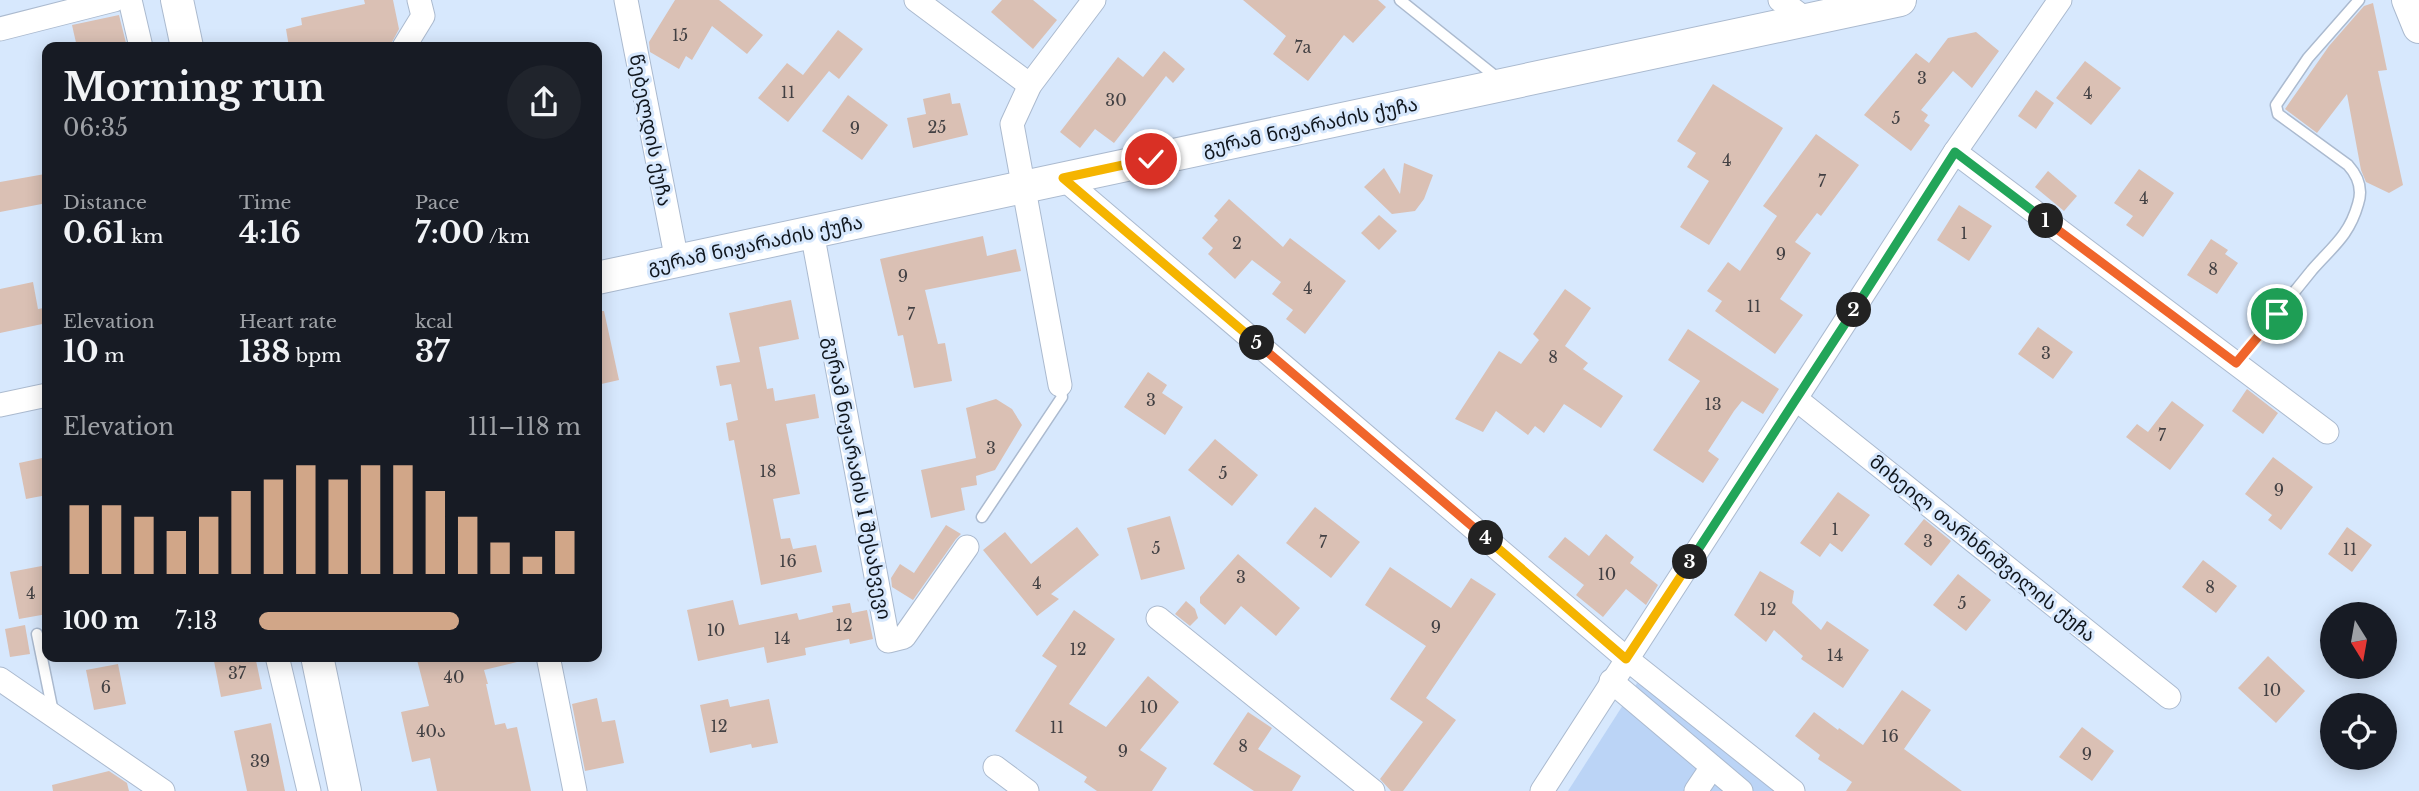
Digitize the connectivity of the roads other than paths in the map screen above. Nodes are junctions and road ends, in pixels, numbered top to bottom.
1 (114, 0) edge
2 (130, 0) edge
3 (177, 0) edge
4 (419, 0) edge
5 (626, 0) edge
6 (916, 0) edge
7 (1094, 0) edge
8 (1400, 0) edge
9 (1780, 0) edge
10 (1900, 0) edge
11 (2060, 0) edge
12 (2359, 0) edge
13 (2408, 0) edge
14 (1807, 20) junction
15 (2419, 27) edge
16 (0, 29) edge
17 (140, 42) edge
18 (186, 42) edge
19 (407, 42) edge
20 (1505, 84) junction
21 (1030, 85) junction
22 (1955, 152) junction
23 (1063, 178) junction
24 (1024, 187) junction
25 (812, 232) junction
26 (677, 261) junction
27 (602, 277) edge
28 (2236, 363) junction
29 (1060, 385) joint
30 (42, 396) edge
31 (1796, 399) junction
32 (0, 405) edge
33 (2328, 432) dead end
34 (982, 517) dead end
35 (967, 547) dead end
36 (1158, 618) dead end
37 (37, 634) dead end
38 (42, 658) edge
39 (1626, 659) junction
40 (43, 662) edge
41 (278, 662) edge
42 (318, 662) edge
43 (549, 662) edge
44 (0, 679) edge
45 (1611, 681) junction
46 (2169, 697) dead end
47 (54, 715) junction
48 (1712, 766) junction
49 (995, 767) dead end
50 (163, 791) edge
51 (309, 791) edge
52 (345, 791) edge
53 (575, 791) edge
54 (1027, 791) edge
55 (1373, 791) edge
56 (1542, 791) edge
57 (1696, 791) edge
58 (1741, 791) edge
59 (1793, 791) edge

1 - 16 street
2 - 17 street
3 - 18 street
4 - 19 street
5 - 26 street, წებელდის ქუჩა
6 - 21 street
7 - 21 street
8 - 20 lane
9 - 14 street
10 - 14 street, გურამ ნიჟარაძის ქუჩა
11 - 22 street
12 - 28 lane
13 - 15 street
14 - 20 street, გურამ ნიჟარაძის ქუჩა
20 - 23 street, გურამ ნიჟარაძის ქუჩა
21 - 24 street
22 - 28 street
22 - 31 street
23 - 24 street, გურამ ნიჟარაძის ქუჩა
23 - 39 street
24 - 25 street, გურამ ნიჟარაძის ქუჩა
24 - 29 street
25 - 26 street, გურამ ნიჟარაძის ქუჩა
25 - 35 street, გურამ ნიჟარაძის I შესახვევი
26 - 27 street, გურამ ნიჟარაძის ქუჩა
28 - 33 street
29 - 34 lane
30 - 32 street
31 - 39 street
31 - 46 street, მიხეილ თარხნიშვილის ქუჩა
36 - 55 street
37 - 38 lane
39 - 45 street
39 - 59 street
40 - 47 lane
41 - 51 street
42 - 52 street
43 - 53 street
44 - 47 street
45 - 48 street
45 - 56 street
47 - 50 street
48 - 57 street
48 - 58 street
49 - 54 street

